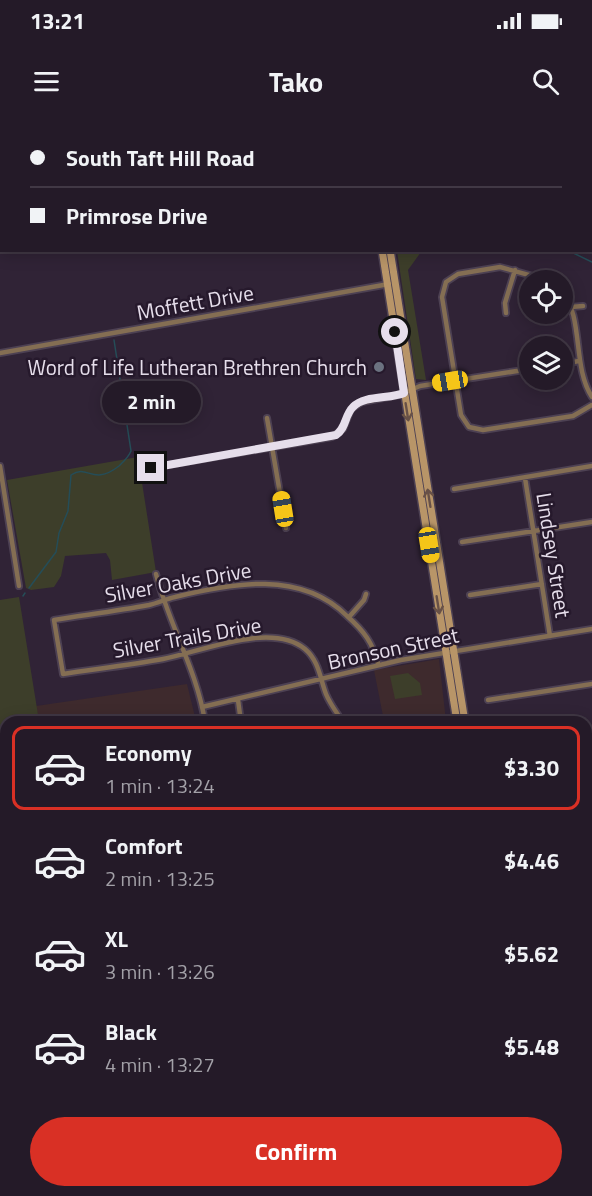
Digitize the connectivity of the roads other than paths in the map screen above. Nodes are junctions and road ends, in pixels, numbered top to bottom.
1 (383, 252) edge
2 (390, 252) edge
3 (515, 270) junction
4 (519, 271) edge
5 (439, 278) dead end
6 (446, 282) junction
7 (391, 284) junction
8 (584, 306) dead end
9 (573, 307) edge
10 (506, 313) dead end
11 (573, 320) edge
12 (0, 352) edge
13 (579, 361) junction
14 (573, 362) edge
15 (519, 371) edge
16 (456, 381) junction
17 (412, 389) junction
18 (404, 393) junction
19 (592, 397) edge
20 (592, 405) edge
21 (267, 418) dead end
22 (469, 426) junction
23 (465, 432) dead end
24 (273, 447) junction
25 (0, 466) edge
26 (592, 466) edge
27 (151, 468) dead end
28 (525, 478) junction
29 (454, 489) dead end
30 (592, 522) edge
31 (286, 528) dead end
32 (533, 531) junction
33 (462, 542) dead end
34 (156, 574) dead end
35 (542, 584) junction
36 (19, 586) dead end
37 (366, 594) dead end
38 (470, 595) dead end
39 (163, 600) junction
40 (349, 617) junction
41 (592, 629) edge
42 (550, 636) junction
43 (449, 652) junction
44 (185, 654) junction
45 (378, 664) junction
46 (63, 674) joint
47 (322, 679) junction
48 (592, 684) edge
49 (237, 700) junction
50 (488, 700) dead end
51 (202, 707) junction
52 (204, 716) edge
53 (240, 716) edge
54 (340, 716) edge
55 (456, 716) edge
56 (464, 716) edge

1 - 7 main road
2 - 7 main road
3 - 4 street
3 - 6 street
3 - 10 street
5 - 6 street
6 - 16 street
7 - 12 street, Moffett Drive
7 - 17 main road
7 - 18 main road
8 - 9 street
11 - 13 street
13 - 14 street
13 - 19 street
15 - 16 street
16 - 17 street
16 - 22 street
17 - 18 street
43 -> 17 main road
18 - 24 street
18 -> 43 main road
20 - 22 street
21 - 24 street
22 - 23 street
24 - 27 street
24 - 31 street
25 - 36 street
26 - 28 street
28 - 29 street
28 - 32 street, Lindsey Street
30 - 32 street
32 - 33 street
32 - 35 street, Lindsey Street
34 - 39 street
35 - 38 street
35 - 42 street, Lindsey Street
37 - 40 street
39 - 40 street, Silver Oaks Drive
39 - 44 street
39 - 46 street, Silver Oaks Drive
40 - 45 street, Silver Oaks Drive
41 - 42 street, Bronson Street
42 - 43 street, Bronson Street
43 - 45 street, Bronson Street
43 - 55 main road
43 - 56 main road
44 - 46 street, Silver Trails Drive
44 - 47 street, Silver Trails Drive
44 - 51 street
45 - 47 street, Bronson Street
47 - 49 street, Bronson Street
47 - 54 street, Silver Trails Drive
48 - 50 street
49 - 51 street, Bronson Street
49 - 53 street
51 - 52 street

